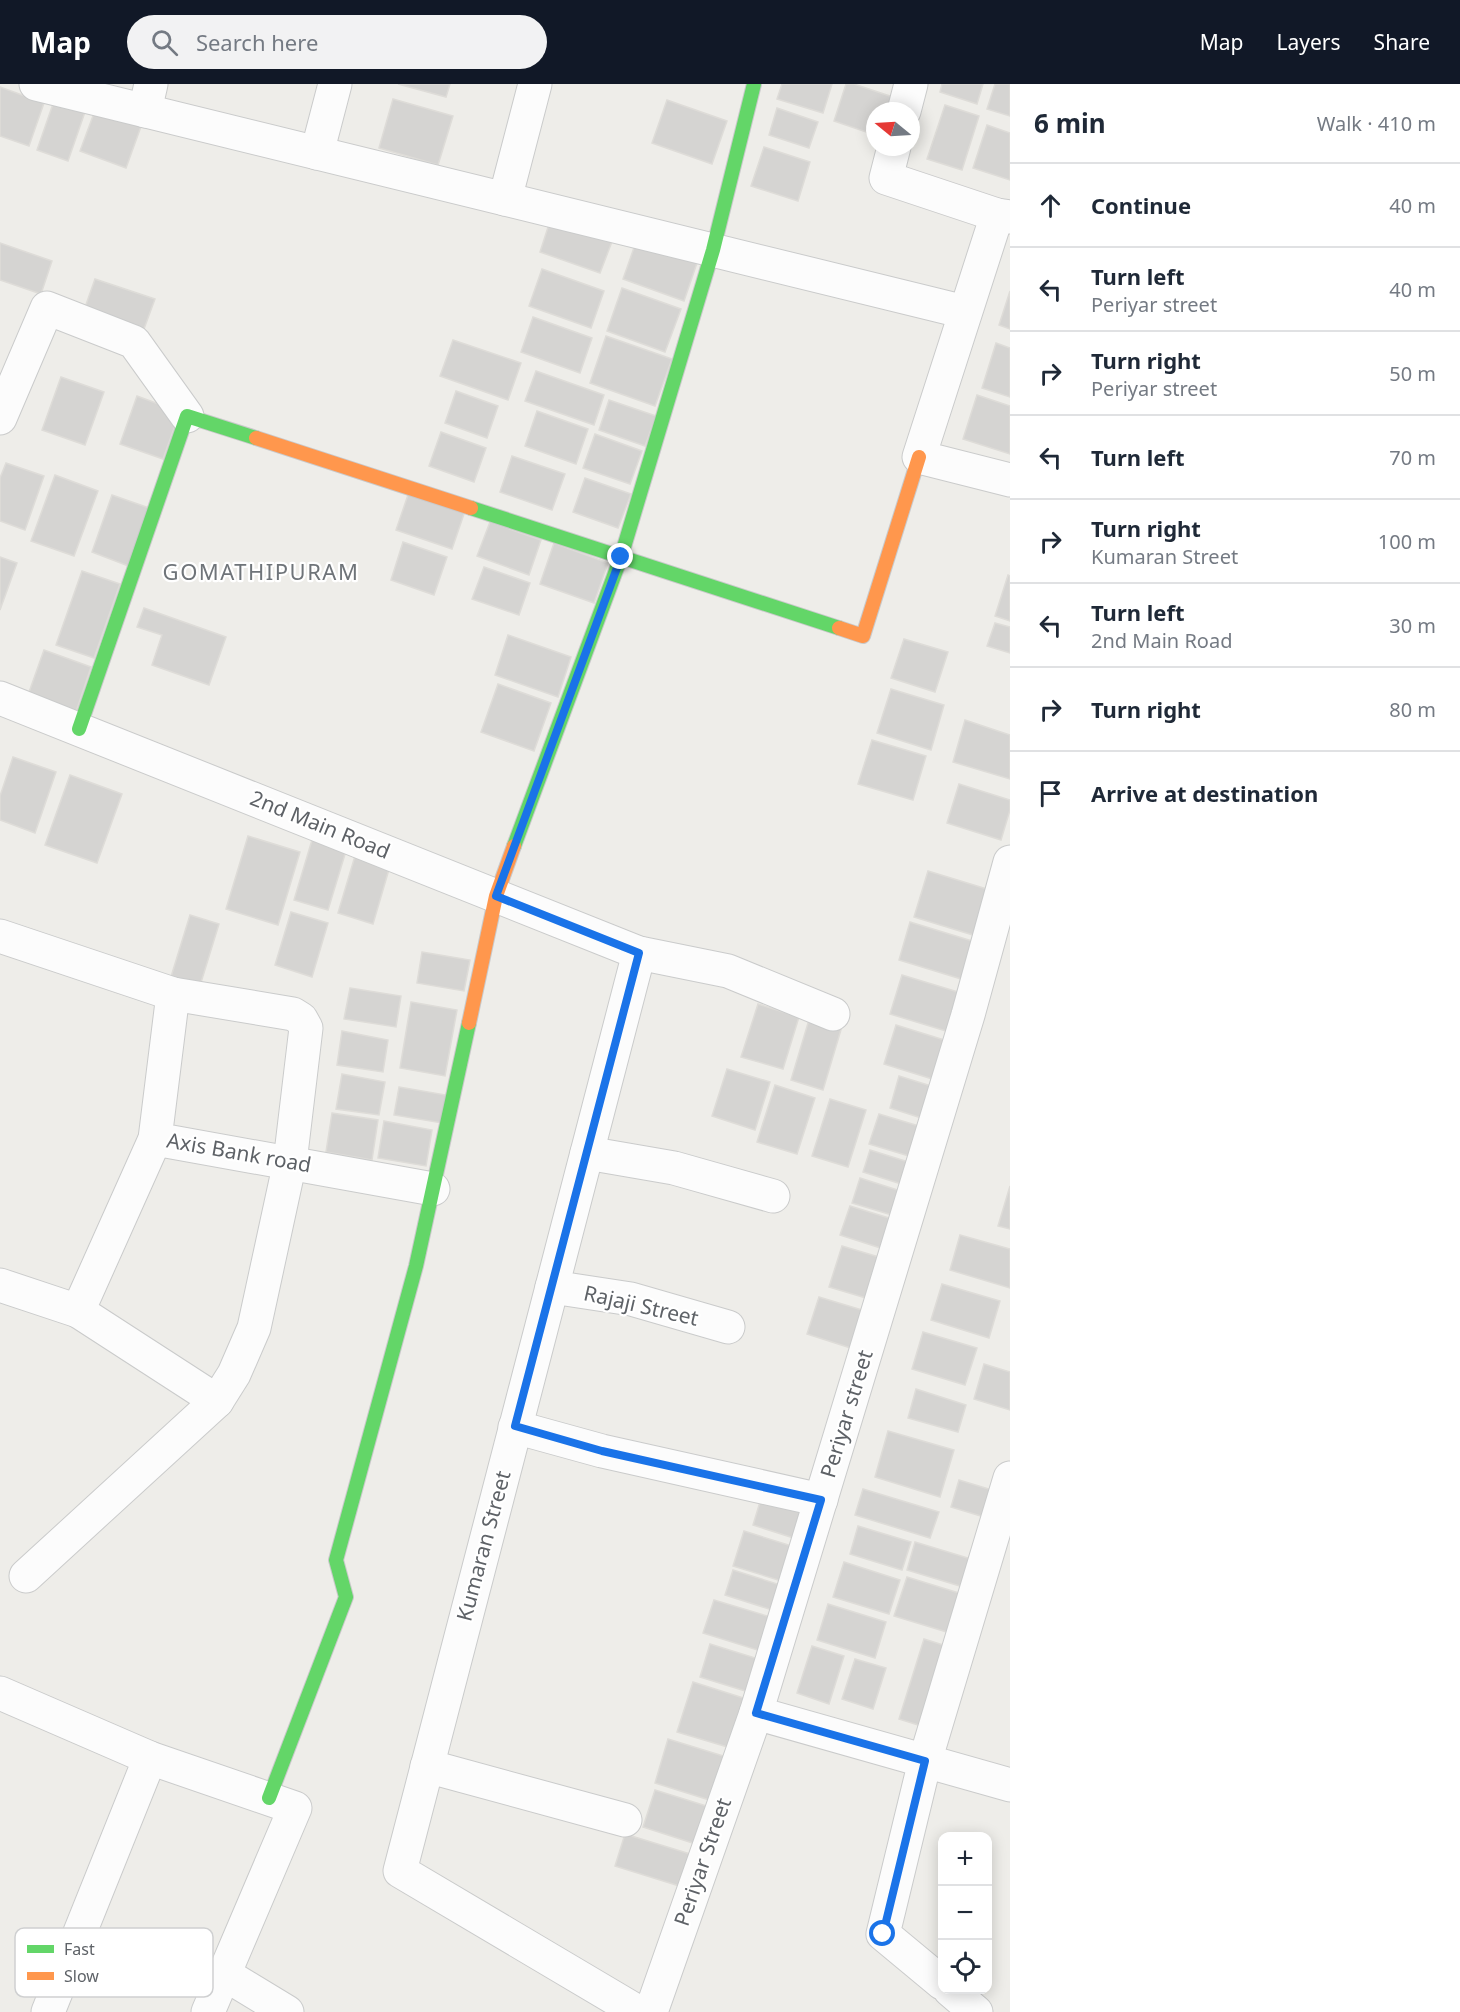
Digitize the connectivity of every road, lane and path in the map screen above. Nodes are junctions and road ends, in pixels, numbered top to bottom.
1 (36, 84) edge
2 (335, 84) edge
3 (535, 84) edge
4 (754, 84) edge
5 (911, 84) edge
6 (148, 97) edge
7 (906, 102) edge
8 (317, 153) junction
9 (892, 156) edge
10 (505, 199) junction
11 (1003, 216) edge
12 (713, 250) junction
13 (965, 312) junction
14 (187, 416) junction
15 (0, 418) edge
16 (919, 457) junction
17 (1010, 480) edge
18 (621, 557) junction
19 (0, 698) edge
20 (79, 729) junction
21 (1010, 862) edge
22 (496, 896) junction
23 (0, 936) edge
24 (639, 953) junction
25 (998, 953) edge
26 (173, 994) junction
27 (833, 1014) dead end
28 (155, 1139) junction
29 (587, 1153) junction
30 (290, 1162) junction
31 (433, 1189) junction
32 (773, 1196) dead end
33 (0, 1285) edge
34 (552, 1287) junction
35 (78, 1311) junction
36 (729, 1327) dead end
37 (217, 1401) junction
38 (515, 1426) junction
39 (1010, 1478) edge
40 (821, 1500) junction
41 (26, 1576) dead end
42 (0, 1693) edge
43 (756, 1713) junction
44 (150, 1758) junction
45 (925, 1761) junction
46 (427, 1766) junction
47 (1010, 1785) edge
48 (269, 1798) junction
49 (625, 1820) dead end
50 (82, 1928) edge
51 (226, 1975) junction
52 (938, 1980) edge
53 (956, 1994) edge
54 (54, 1997) edge
55 (48, 2012) edge
56 (208, 2012) edge
57 (287, 2012) edge
58 (638, 2012) edge
59 (651, 2012) edge
60 (976, 2012) edge

1 - 6 street
2 - 8 street
3 - 10 street
4 - 12 street
5 - 7 street
6 - 8 street
8 - 10 street
9 - 11 street
10 - 12 street
11 - 13 street
12 - 13 street
12 - 18 street
13 - 16 street
14 - 15 street
14 - 18 street
14 - 20 street
16 - 17 street
16 - 18 street
18 - 22 street
19 - 20 street, 2nd Main Road
20 - 22 street, 2nd Main Road
21 - 25 street, Periyar street
22 - 24 street, 2nd Main Road
22 - 31 street
23 - 26 street
24 - 27 street, 2nd Main Road
24 - 29 street, Kumaran Street
25 - 40 street, Periyar street
26 - 28 street, Axis Bank road
26 - 30 street
28 - 30 street, Axis Bank road
28 - 35 street
29 - 32 street
29 - 34 street, Kumaran Street
30 - 31 street, Axis Bank road
30 - 37 street
31 - 48 street
33 - 35 street
34 - 36 street, Rajaji Street
34 - 38 street, Kumaran Street
35 - 37 street
37 - 41 street
38 - 40 street
38 - 46 street, Kumaran Street
39 - 45 street
40 - 43 street, Periyar street
42 - 44 street
43 - 45 street
43 - 59 street, Periyar Street
44 - 48 street
44 - 50 street
45 - 47 street
45 - 52 street
46 - 49 street
46 - 58 street, Kumaran Street
48 - 51 street
51 - 56 street
51 - 57 street
53 - 60 street
54 - 55 street

